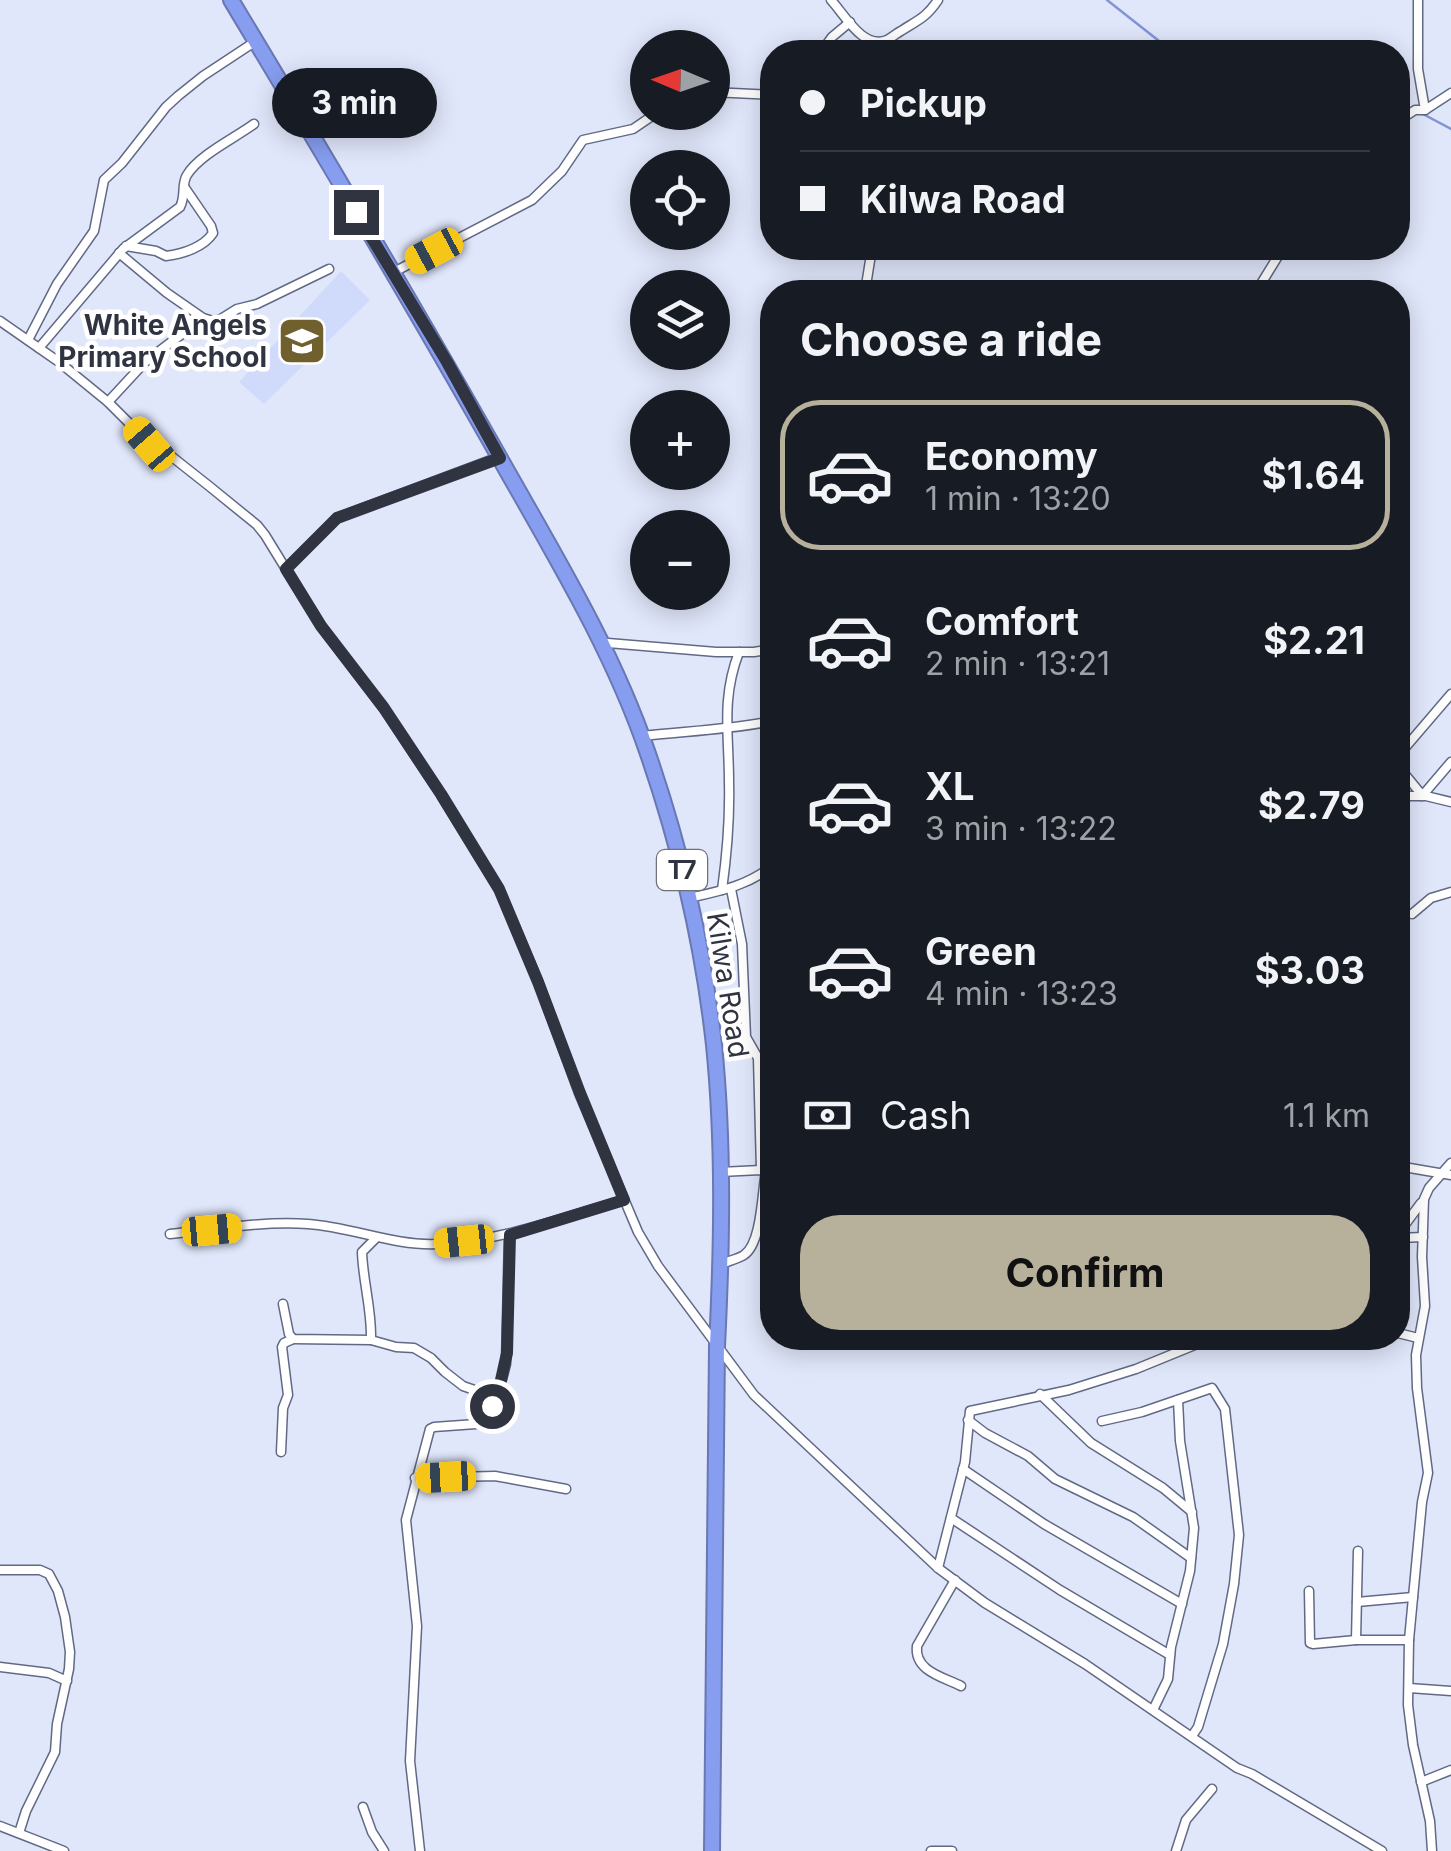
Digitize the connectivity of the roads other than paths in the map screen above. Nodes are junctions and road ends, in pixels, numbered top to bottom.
1 (231, 0) edge
2 (831, 0) edge
3 (938, 0) edge
4 (1418, 0) edge
5 (850, 22) junction
6 (830, 40) edge
7 (876, 40) edge
8 (885, 40) edge
9 (256, 42) junction
10 (730, 93) edge
11 (1451, 93) edge
12 (760, 94) edge
13 (1425, 110) junction
14 (1410, 113) edge
15 (254, 124) dead end
16 (630, 129) edge
17 (185, 188) junction
18 (123, 249) junction
19 (329, 269) dead end
20 (392, 274) junction
21 (204, 318) junction
22 (0, 321) edge
23 (28, 340) junction
24 (39, 348) junction
25 (108, 402) junction
26 (500, 458) junction
27 (286, 569) junction
28 (603, 645) junction
29 (760, 650) edge
30 (739, 652) junction
31 (1451, 694) edge
32 (760, 724) edge
33 (726, 729) junction
34 (641, 736) junction
35 (1410, 742) edge
36 (1451, 762) edge
37 (1410, 781) edge
38 (1410, 796) edge
39 (1422, 796) junction
40 (1451, 802) edge
41 (760, 874) edge
42 (726, 890) junction
43 (1451, 892) edge
44 (689, 898) junction
45 (1412, 914) dead end
46 (760, 1086) edge
47 (1451, 1163) edge
48 (1410, 1168) edge
49 (760, 1171) edge
50 (720, 1172) junction
51 (1446, 1174) edge
52 (624, 1200) junction
53 (1424, 1200) junction
54 (760, 1213) edge
55 (1410, 1219) edge
56 (170, 1234) dead end
57 (510, 1235) junction
58 (1410, 1236) edge
59 (1423, 1237) junction
60 (376, 1238) junction
61 (721, 1264) junction
62 (283, 1304) dead end
63 (1410, 1336) edge
64 (1418, 1338) junction
65 (293, 1339) junction
66 (371, 1340) junction
67 (717, 1346) junction
68 (1184, 1350) edge
69 (1040, 1394) junction
70 (497, 1398) junction
71 (1178, 1400) junction
72 (968, 1420) junction
73 (1102, 1420) dead end
74 (281, 1452) dead end
75 (963, 1469) junction
76 (416, 1478) junction
77 (566, 1489) dead end
78 (1192, 1512) junction
79 (951, 1518) junction
80 (1358, 1552) dead end
81 (1191, 1558) junction
82 (938, 1568) junction
83 (0, 1570) edge
84 (954, 1580) junction
85 (1308, 1592) dead end
86 (1413, 1597) junction
87 (1357, 1602) junction
88 (1182, 1604) junction
89 (1356, 1640) junction
90 (1409, 1640) junction
91 (1170, 1655) junction
92 (0, 1667) edge
93 (67, 1681) junction
94 (961, 1686) dead end
95 (1409, 1688) junction
96 (1451, 1691) edge
97 (1153, 1710) junction
98 (1192, 1736) junction
99 (1451, 1770) edge
100 (1420, 1782) junction
101 (1212, 1789) dead end
102 (363, 1807) dead end
103 (0, 1826) edge
104 (19, 1833) junction
105 (64, 1851) edge
106 (384, 1851) edge
107 (420, 1851) edge
108 (712, 1851) edge
109 (931, 1851) edge
110 (952, 1851) edge
111 (1176, 1851) edge
112 (1382, 1851) edge
113 (1432, 1851) edge

1 - 9 highway, Kilwa Road / T7
2 - 5 street
3 - 8 street
4 - 13 street
5 - 6 street
5 - 7 street
9 - 20 highway, Kilwa Road / T7
9 - 23 street
10 - 12 street
11 - 13 street
13 - 14 street
15 - 17 street
16 - 20 street
17 - 18 street
17 - 18 street
18 - 21 street
18 - 24 street
19 - 21 street
20 - 26 highway, Kilwa Road / T7
21 - 25 street
22 - 23 street
23 - 24 street
24 - 25 street
25 - 27 street
26 - 27 street
26 - 28 highway, Kilwa Road / T7
27 - 52 street
28 - 30 street
28 - 34 highway, Kilwa Road / T7
29 - 30 street
30 - 33 street
31 - 35 street
32 - 33 street
33 - 34 street
33 - 42 street
34 - 44 highway, Kilwa Road / T7
36 - 39 street
37 - 39 street
38 - 39 street
39 - 40 street
41 - 42 street
42 - 44 street
42 - 46 street
43 - 45 street
44 - 50 highway, Kilwa Road / T7
47 - 51 street
48 - 51 street
49 - 50 street
50 - 61 highway, Kilwa Road / T7
51 - 53 street
52 - 57 street
52 - 67 street
53 - 55 street
53 - 59 street
54 - 61 street
56 - 60 street
57 - 60 street
57 - 70 street
58 - 59 street
59 - 64 street
60 - 66 street
61 - 67 highway, Kilwa Road / T7
62 - 65 street
63 - 64 street
64 - 86 street
65 - 66 street
65 - 74 street
66 - 70 street
67 - 82 street
67 - 108 highway, Kilwa Road / T7
68 - 69 street
69 - 72 street
69 - 78 street
70 - 76 street
71 - 73 street
71 - 78 street
71 - 98 street
72 - 75 street
72 - 81 street
75 - 79 street
75 - 88 street
76 - 77 street
76 - 107 street
78 - 81 street
79 - 82 street
79 - 91 street
80 - 87 street
81 - 88 street
82 - 84 street
83 - 93 street
84 - 94 street
84 - 97 street
85 - 89 street
86 - 87 street
86 - 90 street
87 - 89 street
88 - 91 street
89 - 90 street
90 - 95 street
91 - 97 street
92 - 93 street
93 - 104 street
95 - 96 street
95 - 100 street
97 - 98 street
98 - 112 street
99 - 100 street
100 - 113 street
101 - 111 street
102 - 106 street
103 - 104 street
104 - 105 street
109 - 110 street

